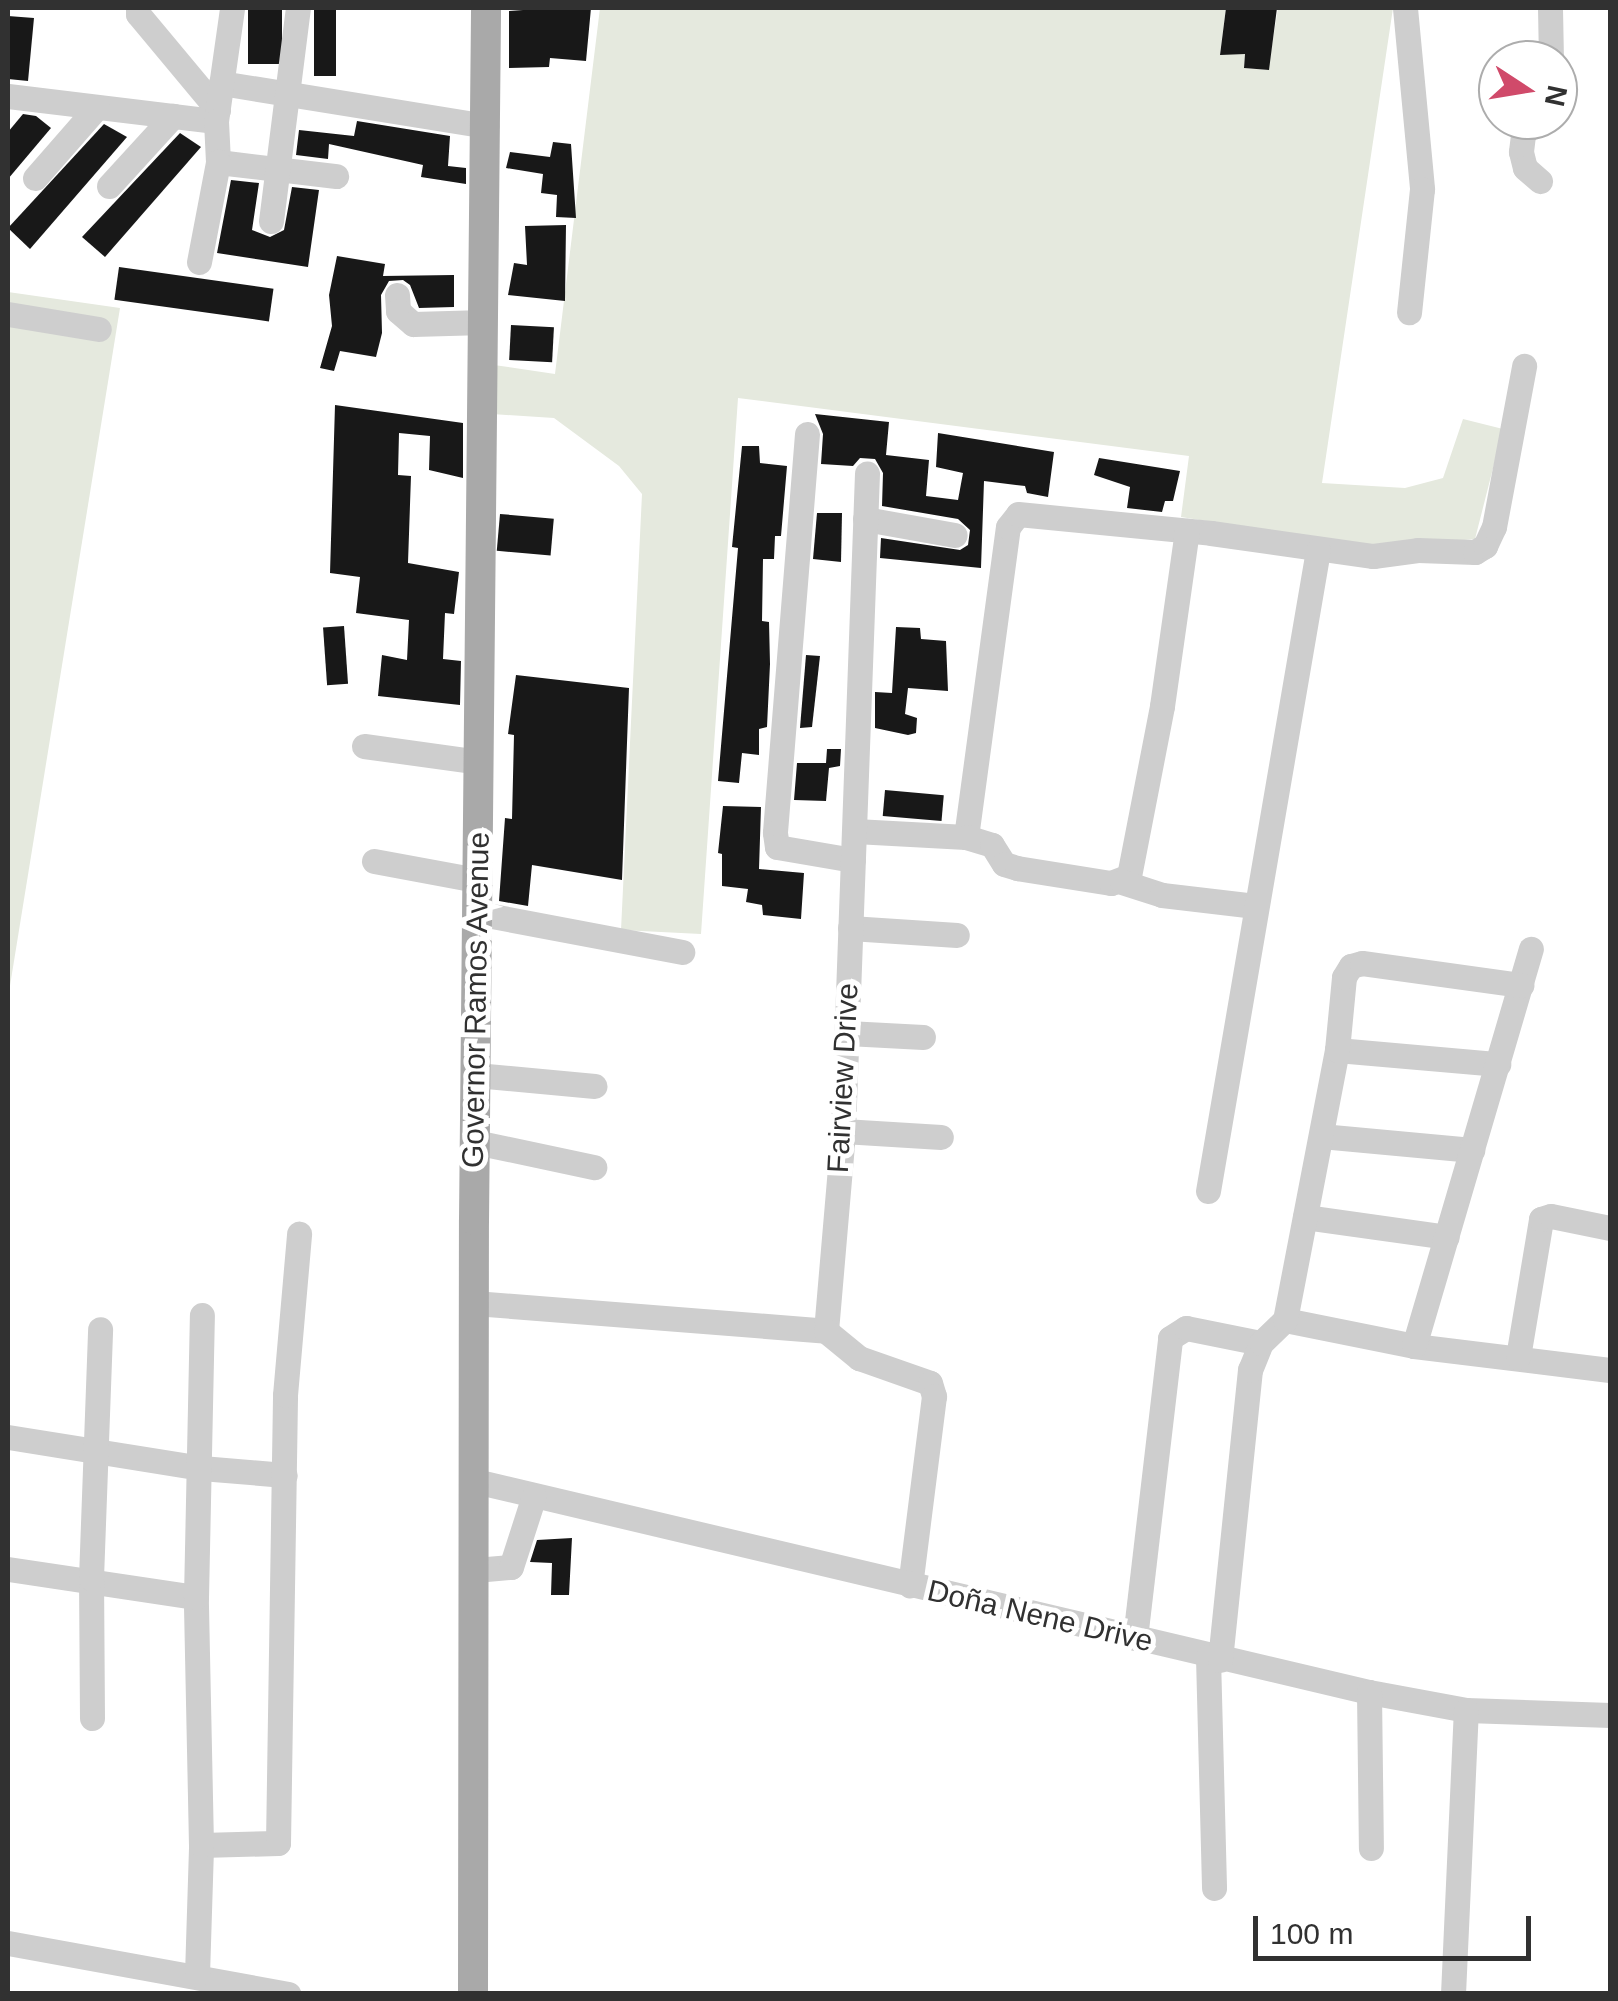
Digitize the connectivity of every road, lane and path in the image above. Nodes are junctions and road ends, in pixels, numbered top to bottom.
1 (138, 8) edge
2 (232, 8) edge
3 (298, 8) edge
4 (486, 8) edge
5 (1405, 8) edge
6 (1550, 8) edge
7 (1551, 40) edge
8 (221, 83) junction
9 (288, 93) junction
10 (17, 97) edge
11 (98, 107) junction
12 (217, 115) junction
13 (173, 116) junction
14 (8, 121) edge
15 (486, 126) junction
16 (1522, 140) edge
17 (218, 162) junction
18 (278, 169) junction
19 (336, 176) dead end
20 (36, 178) dead end
21 (1540, 181) dead end
22 (109, 186) dead end
23 (270, 221) dead end
24 (199, 262) dead end
25 (397, 295) dead end
26 (1409, 312) dead end
27 (8, 314) edge
28 (484, 322) junction
29 (99, 328) dead end
30 (1524, 366) dead end
31 (807, 434) dead end
32 (867, 472) dead end
33 (866, 519) junction
34 (1187, 530) junction
35 (955, 534) dead end
36 (1318, 550) junction
37 (364, 746) dead end
38 (480, 762) junction
39 (855, 831) junction
40 (966, 837) junction
41 (853, 860) junction
42 (374, 861) dead end
43 (477, 880) junction
44 (1122, 882) junction
45 (1255, 906) junction
46 (476, 913) junction
47 (850, 928) junction
48 (958, 935) dead end
49 (1531, 950) dead end
50 (682, 952) dead end
51 (1521, 985) junction
52 (847, 1033) junction
53 (923, 1037) dead end
54 (1337, 1050) junction
55 (1498, 1064) junction
56 (476, 1075) junction
57 (594, 1086) dead end
58 (843, 1130) junction
59 (1321, 1136) junction
60 (941, 1137) dead end
61 (475, 1142) junction
62 (1472, 1150) junction
63 (594, 1168) dead end
64 (1208, 1191) dead end
65 (1305, 1216) junction
66 (1610, 1228) edge
67 (299, 1234) dead end
68 (1447, 1237) junction
69 (474, 1303) junction
70 (202, 1315) dead end
71 (1285, 1320) junction
72 (100, 1329) dead end
73 (826, 1331) junction
74 (1261, 1343) junction
75 (1414, 1346) junction
76 (1518, 1357) junction
77 (1610, 1370) edge
78 (8, 1438) edge
79 (96, 1450) junction
80 (201, 1468) junction
81 (285, 1475) junction
82 (475, 1481) junction
83 (534, 1496) junction
84 (8, 1569) edge
85 (475, 1570) junction
86 (91, 1578) junction
87 (910, 1585) junction
88 (196, 1597) junction
89 (1135, 1638) junction
90 (1214, 1658) junction
91 (1369, 1692) junction
92 (1466, 1710) junction
93 (1610, 1715) edge
94 (92, 1718) dead end
95 (201, 1845) junction
96 (1372, 1848) dead end
97 (1214, 1888) dead end
98 (8, 1943) edge
99 (197, 1974) junction
100 (259, 1990) edge
101 (288, 1994) edge
102 (473, 1994) edge
103 (1453, 1994) edge

1 - 12 street
2 - 8 street
3 - 9 street
4 - 15 main road, Governor Ramos Avenue
5 - 26 street
6 - 7 street
8 - 9 street
8 - 12 street
9 - 15 street
9 - 18 street
10 - 11 street
10 - 14 street
11 - 13 street
11 - 20 street
12 - 13 street
12 - 17 street
13 - 22 street
15 - 28 main road, Governor Ramos Avenue
16 - 21 street
17 - 18 street
17 - 24 street
18 - 19 street
18 - 23 street
25 - 28 street
27 - 29 street
28 - 38 main road, Governor Ramos Avenue
30 - 36 street
31 - 41 street
32 - 33 street, Fairview Drive
33 - 35 street
33 - 39 street, Fairview Drive
34 - 36 street
34 - 40 street
34 - 44 street
36 - 45 street
37 - 38 street
38 - 43 main road, Governor Ramos Avenue
39 - 40 street
39 - 41 street, Fairview Drive
40 - 44 street
41 - 47 street, Fairview Drive
42 - 43 street
43 - 46 main road, Governor Ramos Avenue
44 - 45 street
45 - 64 street
46 - 50 street
46 - 56 main road, Governor Ramos Avenue
47 - 48 street
47 - 52 street, Fairview Drive
49 - 51 street
51 - 54 street
51 - 55 street
52 - 53 street
52 - 58 street, Fairview Drive
54 - 55 street
54 - 59 street
55 - 62 street
56 - 57 street
56 - 61 main road, Governor Ramos Avenue
58 - 60 street
58 - 73 street, Fairview Drive
59 - 62 street
59 - 65 street
61 - 63 street
61 - 69 main road, Governor Ramos Avenue
62 - 68 street
65 - 68 street
65 - 71 street
66 - 76 street
67 - 81 street
68 - 75 street
69 - 73 street
69 - 82 main road, Governor Ramos Avenue
70 - 80 street
71 - 74 street
71 - 75 street
72 - 79 street
73 - 87 street
74 - 89 street
74 - 90 street
75 - 76 street
76 - 77 street
78 - 79 street
79 - 80 street
79 - 86 street
80 - 81 street
80 - 88 street
81 - 95 street
82 - 83 street, Doña Nene Drive
82 - 85 main road, Governor Ramos Avenue
83 - 85 street
83 - 87 street, Doña Nene Drive
84 - 86 street
85 - 102 main road, Governor Ramos Avenue
86 - 88 street
86 - 94 street
87 - 89 street, Doña Nene Drive
88 - 95 street
89 - 90 street, Doña Nene Drive
90 - 91 street, Doña Nene Drive
90 - 97 street
91 - 92 street, Doña Nene Drive
91 - 96 street
92 - 93 street, Doña Nene Drive
92 - 103 street
95 - 99 street
98 - 99 street
99 - 100 street
100 - 101 street

